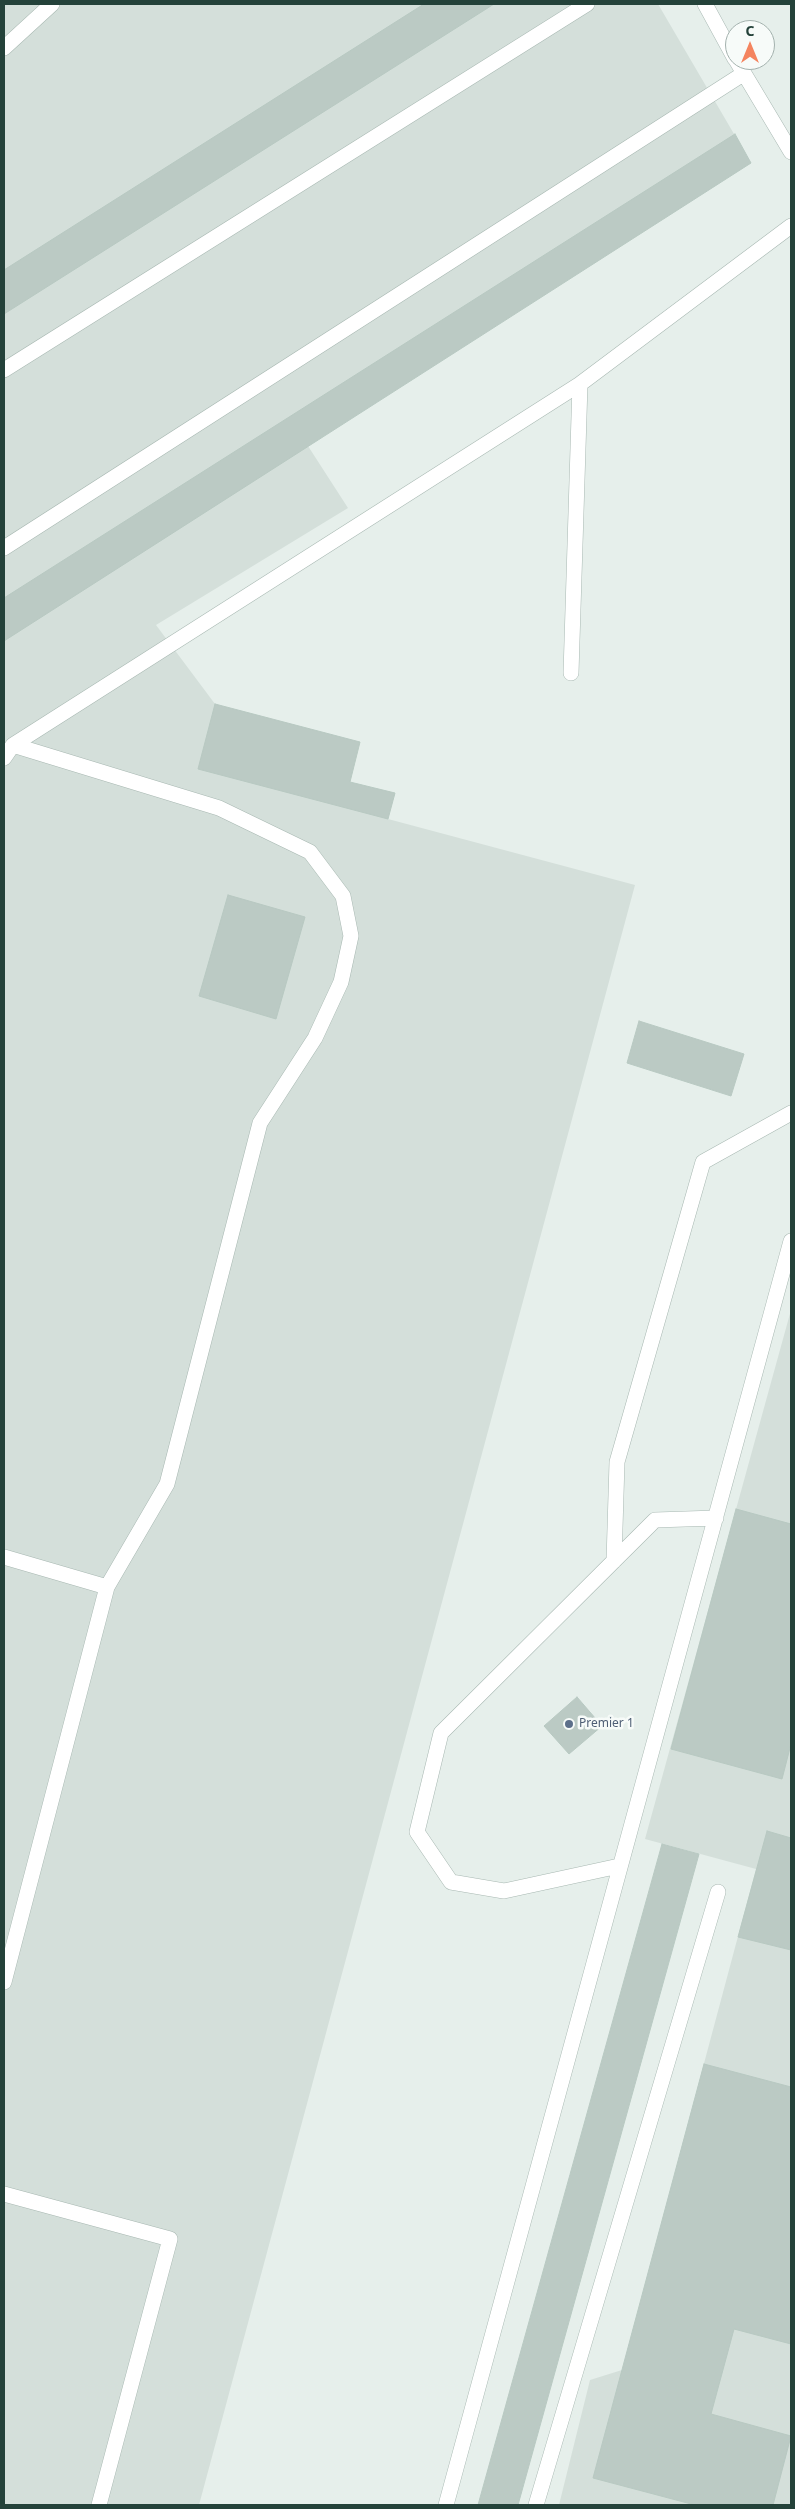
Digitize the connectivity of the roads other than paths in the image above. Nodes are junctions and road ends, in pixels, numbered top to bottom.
1 (52, 4) edge
2 (587, 4) edge
3 (705, 4) edge
4 (725, 41) edge
5 (4, 48) edge
6 (741, 70) edge
7 (744, 74) junction
8 (791, 152) edge
9 (791, 226) edge
10 (4, 370) edge
11 (580, 384) junction
12 (4, 548) edge
13 (572, 674) dead end
14 (13, 745) junction
15 (4, 758) edge
16 (791, 1113) edge
17 (791, 1241) edge
18 (716, 1518) junction
19 (4, 1557) edge
20 (614, 1560) junction
21 (107, 1587) junction
22 (619, 1866) junction
23 (718, 1892) dead end
24 (4, 1982) edge
25 (4, 2194) edge
26 (99, 2505) edge
27 (446, 2505) edge
28 (536, 2505) edge

1 - 5 lane
2 - 10 lane
3 - 4 lane
6 - 7 lane
7 - 8 lane
7 - 12 lane
9 - 11 lane
11 - 13 lane
11 - 14 lane
14 - 15 lane
14 - 21 lane
16 - 20 lane
17 - 18 lane
18 - 20 lane
18 - 22 lane
19 - 21 lane
20 - 22 lane
21 - 24 lane
22 - 27 lane
23 - 28 lane
25 - 26 lane

